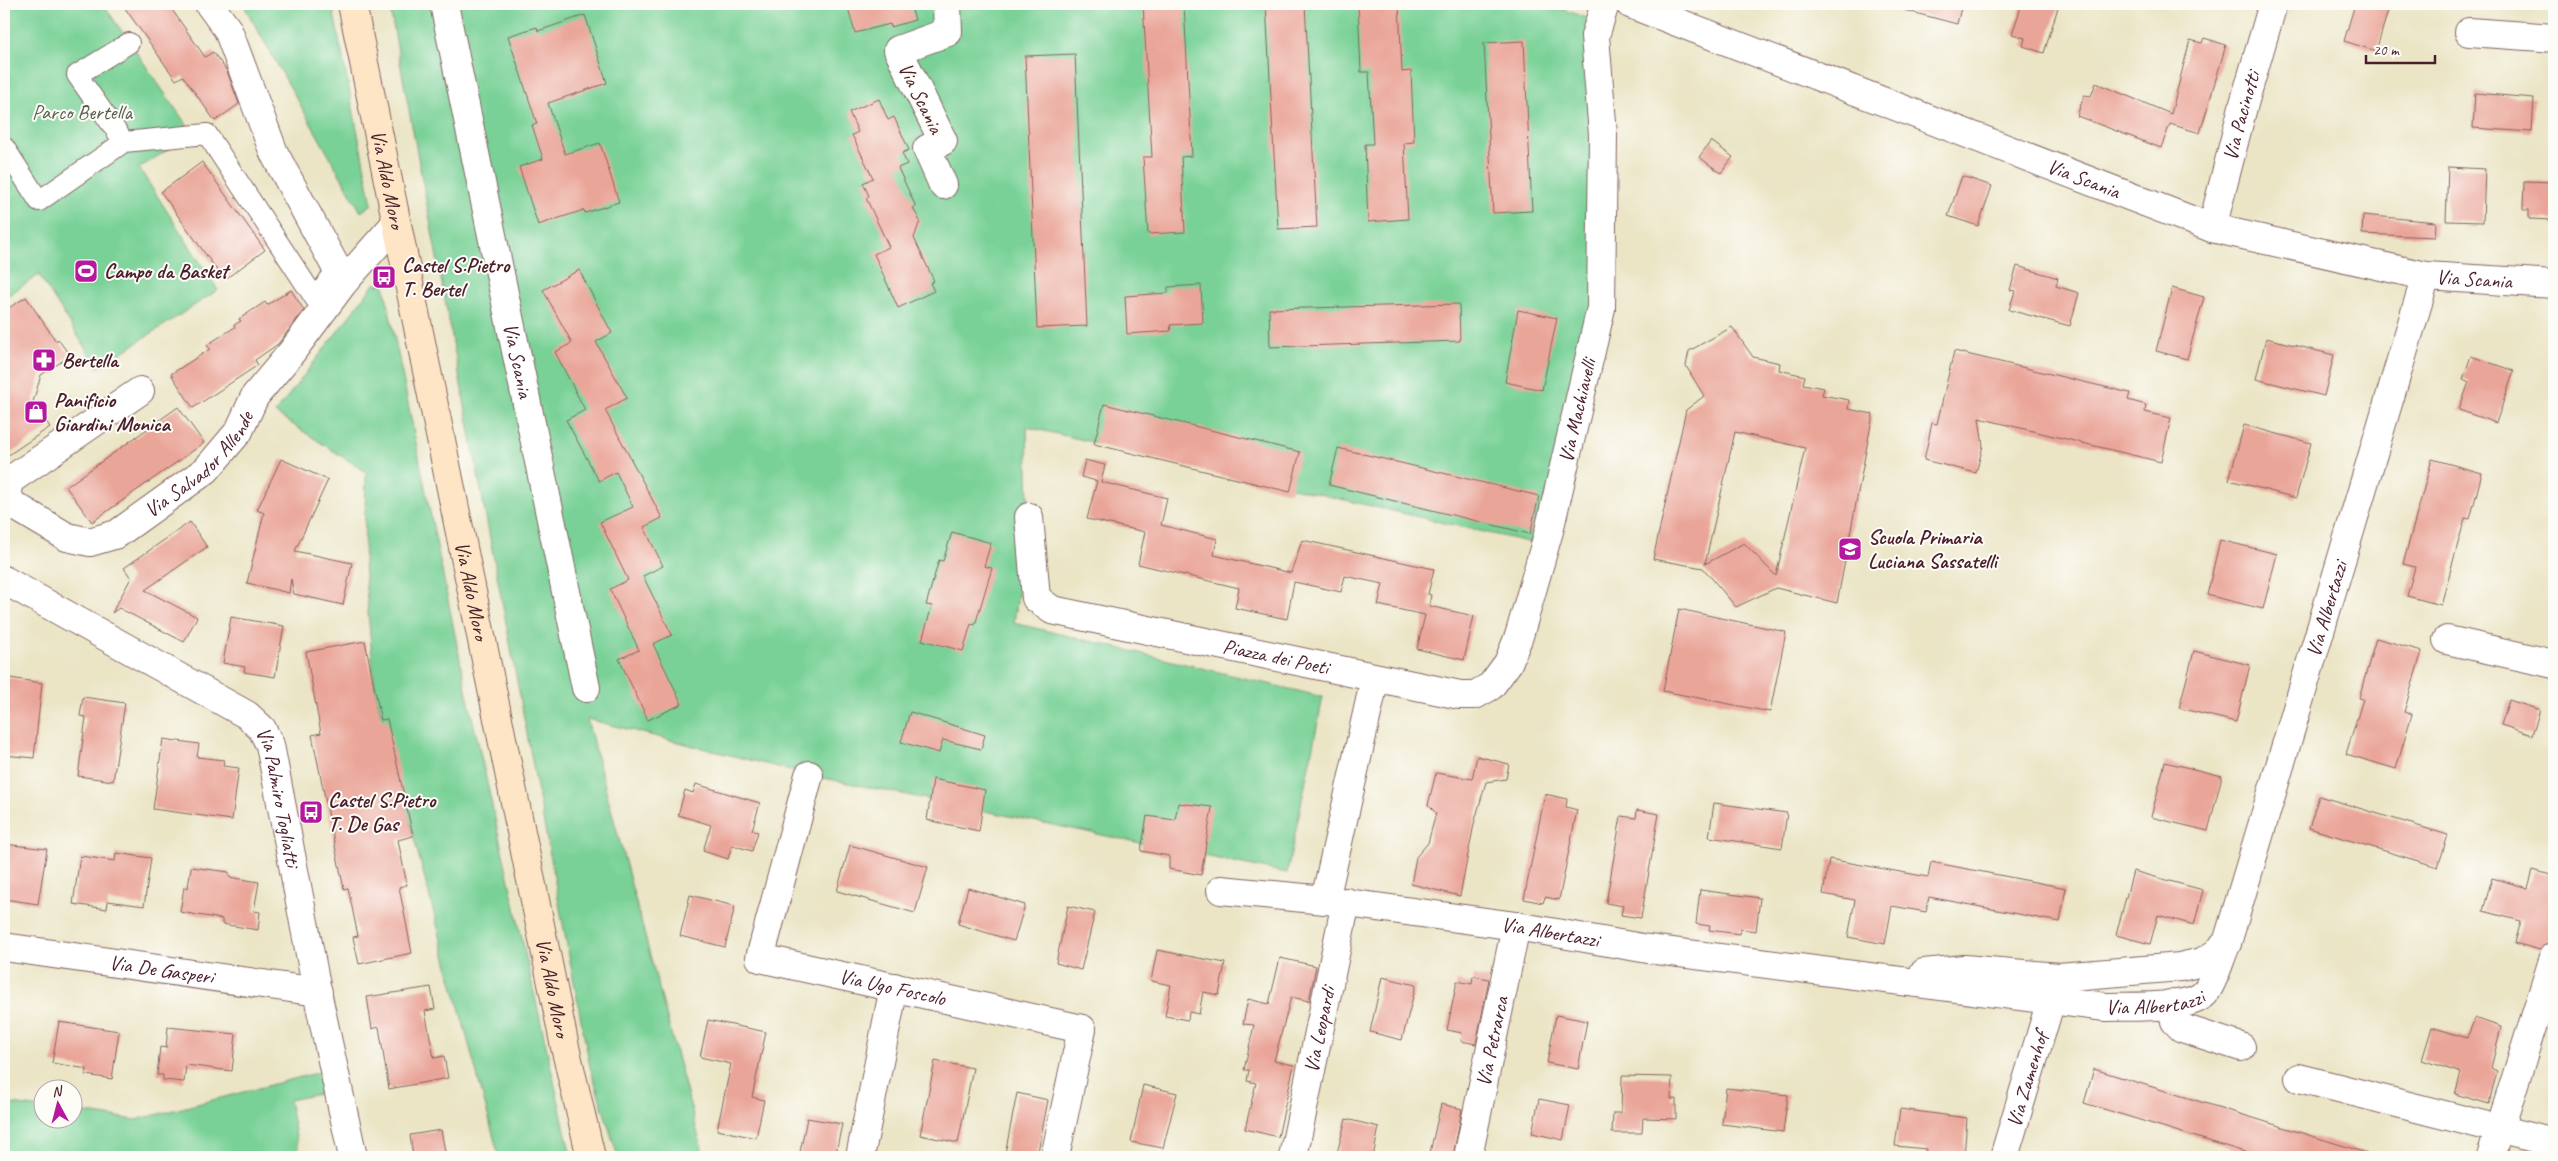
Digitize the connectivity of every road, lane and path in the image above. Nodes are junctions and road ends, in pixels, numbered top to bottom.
1 (209, 4) edge
2 (444, 4) edge
3 (946, 4) edge
4 (1605, 4) edge
5 (1630, 4) edge
6 (2272, 4) edge
7 (354, 13) edge
8 (2469, 32) dead end
9 (2554, 38) edge
10 (129, 43) dead end
11 (124, 142) junction
12 (4, 147) edge
13 (943, 185) dead end
14 (396, 223) junction
15 (2212, 228) junction
16 (403, 260) junction
17 (345, 270) junction
18 (2426, 276) junction
19 (2554, 284) edge
20 (140, 391) dead end
21 (7, 505) edge
22 (1029, 517) dead end
23 (4, 580) edge
24 (2447, 640) dead end
25 (2554, 664) edge
26 (1375, 678) junction
27 (586, 688) dead end
28 (809, 775) dead end
29 (1221, 890) dead end
30 (1335, 901) junction
31 (1516, 926) junction
32 (2226, 943) junction
33 (4, 947) edge
34 (2554, 957) edge
35 (894, 987) junction
36 (2055, 989) junction
37 (318, 992) junction
38 (2170, 1004) junction
39 (2241, 1047) dead end
40 (2299, 1078) dead end
41 (2500, 1130) junction
42 (2554, 1143) edge
43 (353, 1157) edge
44 (591, 1157) edge
45 (860, 1157) edge
46 (1055, 1157) edge
47 (1293, 1157) edge
48 (1468, 1157) edge
49 (2004, 1157) edge
50 (2491, 1157) edge

1 - 17 street
2 - 27 street, Via Scania
3 - 13 street, Via Scania
4 - 26 street, Via Machiavelli
5 - 15 street, Via Scania
6 - 15 street, Via Pacinotti
7 - 14 main road, Via Aldo Moro
8 - 9 street
10 - 11 street
11 - 12 street
11 - 17 street
14 - 16 main road, Via Aldo Moro
14 - 17 street, Via Salvador Allende
15 - 18 street, Via Scania
16 - 17 street
16 - 44 main road, Via Aldo Moro
17 - 21 street, Via Salvador Allende
18 - 19 street, Via Scania
18 - 32 street, Via Albertazzi
20 - 21 street
22 - 26 street, Piazza dei Poeti
23 - 37 street, Via Palmiro Togliatti
24 - 25 street
26 - 30 street
28 - 35 street, Via Ugo Foscolo
29 - 30 street, Via Albertazzi
30 - 31 street, Via Albertazzi
30 - 47 street, Via Leopardi
31 - 36 street, Via Albertazzi
31 - 48 street, Via Petrarca
32 - 36 street, Via Albertazzi
32 - 38 street, Via Albertazzi
33 - 37 street, Via De Gasperi
34 - 41 street
35 - 45 street
35 - 46 street, Via Ugo Foscolo
36 - 38 street, Via Albertazzi
36 - 49 street, Via Zamenhof
37 - 43 street, Via Palmiro Togliatti
38 - 39 street
40 - 41 street
41 - 42 street
41 - 50 street

